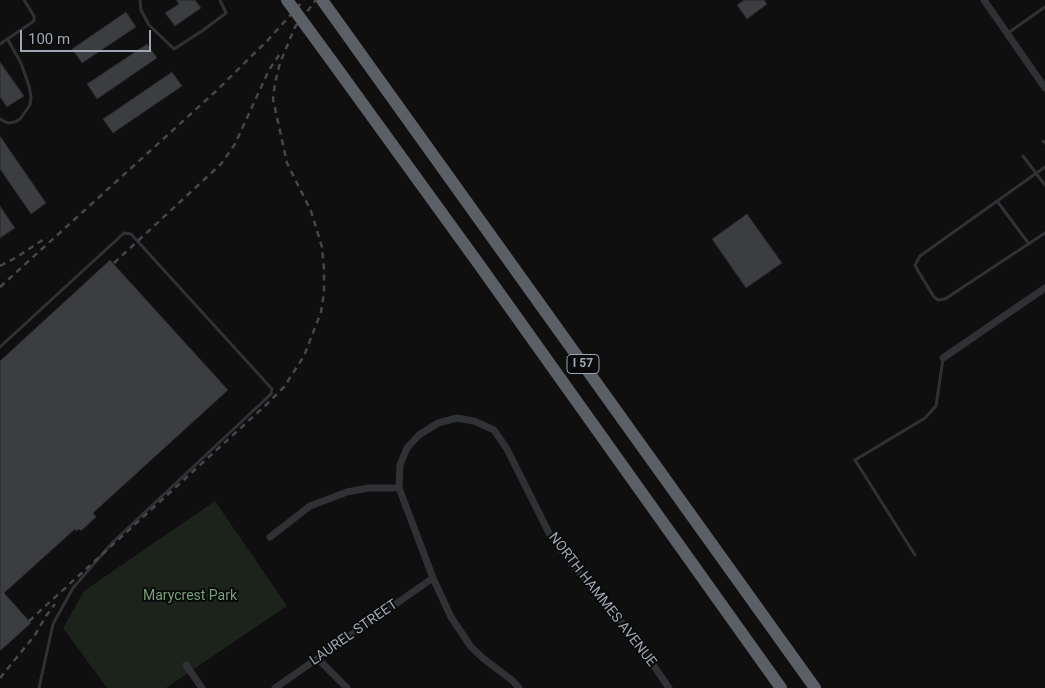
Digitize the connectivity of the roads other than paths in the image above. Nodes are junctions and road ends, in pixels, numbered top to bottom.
1 (24, 0) edge
2 (140, 0) edge
3 (220, 0) edge
4 (287, 0) edge
5 (322, 0) edge
6 (984, 0) edge
7 (1045, 7) edge
8 (1007, 33) junction
9 (8, 40) junction
10 (0, 44) edge
11 (1045, 88) edge
12 (0, 119) edge
13 (1023, 156) dead end
14 (1045, 167) edge
15 (1036, 173) junction
16 (1045, 185) edge
17 (997, 201) junction
18 (1045, 233) edge
19 (1029, 244) junction
20 (1045, 288) edge
21 (0, 347) edge
22 (943, 358) joint
23 (399, 488) junction
24 (270, 537) dead end
25 (915, 554) dead end
26 (433, 578) junction
27 (318, 659) junction
28 (186, 665) dead end
29 (39, 688) edge
30 (202, 688) edge
31 (275, 688) edge
32 (347, 688) edge
33 (518, 688) edge
34 (669, 688) edge
35 (781, 688) edge
36 (816, 688) edge

1 - 9 lane
2 - 3 lane
4 - 35 highway, I 57, bridge
5 - 36 highway, I 57
6 - 8 street
7 - 8 lane
8 - 11 street
9 - 10 lane
9 - 12 lane
13 - 15 lane
14 - 15 lane
15 - 16 lane
15 - 17 lane
17 - 19 lane
17 - 19 lane
18 - 19 lane
20 - 22 street
21 - 29 lane
22 - 25 lane
23 - 24 street
23 - 26 street
23 - 34 street, NORTH HAMMES AVENUE
26 - 27 street, LAUREL STREET
26 - 33 street
27 - 31 street, LAUREL STREET
27 - 32 street
28 - 30 street

